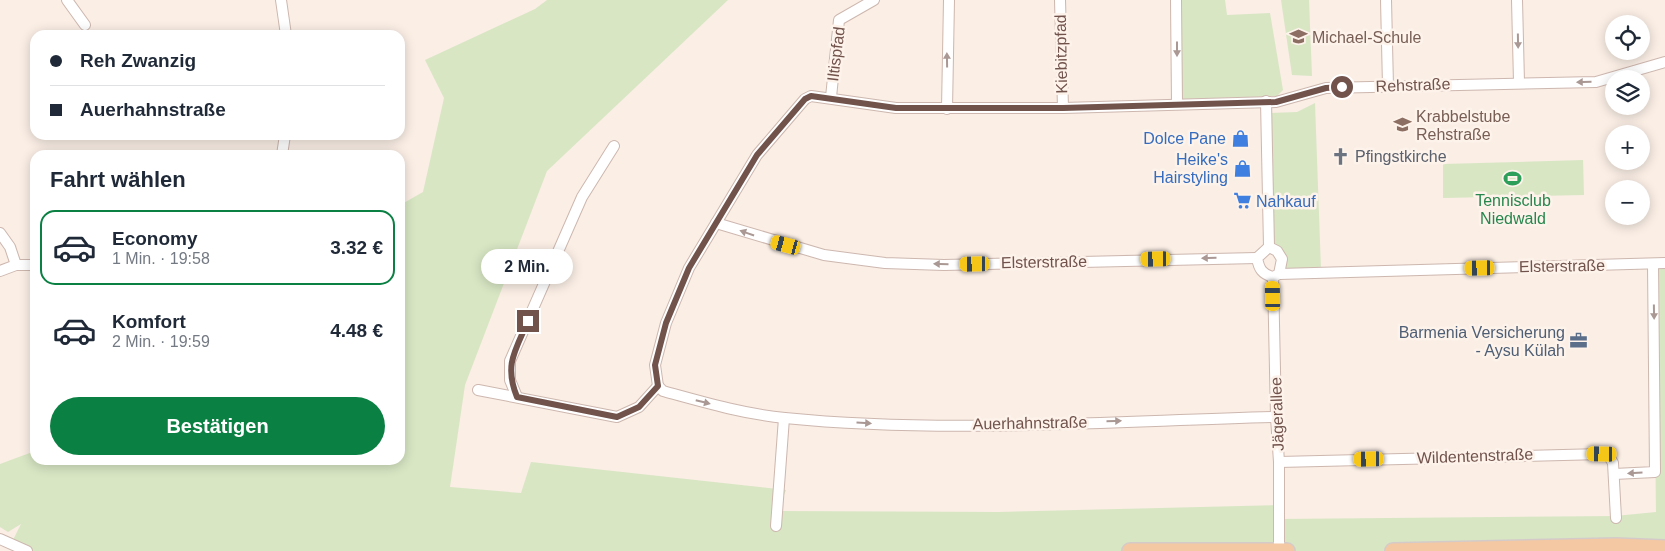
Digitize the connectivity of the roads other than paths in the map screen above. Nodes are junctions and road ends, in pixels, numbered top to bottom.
1 (67, 0) edge
2 (281, 0) edge
3 (874, 0) edge
4 (948, 0) edge
5 (1060, 0) edge
6 (1176, 0) edge
7 (1386, 0) edge
8 (1517, 0) edge
9 (85, 25) dead end
10 (285, 30) edge
11 (1665, 62) edge
12 (1519, 82) junction
13 (1388, 86) junction
14 (831, 97) junction
15 (1266, 101) junction
16 (1177, 103) junction
17 (1063, 108) junction
18 (947, 109) junction
19 (614, 146) dead end
20 (716, 223) junction
21 (0, 233) edge
22 (1269, 247) junction
23 (1258, 258) junction
24 (1665, 263) edge
25 (1653, 264) junction
26 (30, 265) edge
27 (16, 266) junction
28 (0, 271) edge
29 (1276, 275) junction
30 (658, 386) junction
31 (478, 390) dead end
32 (517, 397) junction
33 (1276, 417) junction
34 (784, 418) junction
35 (1279, 462) junction
36 (1614, 474) junction
37 (1616, 518) dead end
38 (776, 526) dead end
39 (0, 539) edge
40 (1665, 548) edge
41 (1461, 550) edge
42 (27, 551) edge
43 (1130, 551) edge
44 (1279, 551) edge
45 (1286, 551) edge
46 (1393, 551) edge

1 - 9 street
2 - 10 street
3 - 14 street, Iltispfad
18 -> 4 street
5 - 17 street, Kiebitzpfad
6 -> 16 street
7 - 13 street
8 -> 12 street
11 -> 12 street, Rehstraße
12 - 13 street, Rehstraße
13 - 15 street, Rehstraße
14 - 18 street, Rehstraße
14 - 20 street, Rehstraße
15 - 16 street, Rehstraße
15 - 22 street
16 - 17 street, Rehstraße
17 - 18 street, Rehstraße
19 - 32 street
23 -> 20 street, Elsterstraße
20 - 30 street, Rehstraße
21 - 27 street
22 - 23 street
22 - 29 street, Jägerallee
23 - 29 street
24 - 25 street, Elsterstraße
25 - 29 street, Elsterstraße
25 -> 36 street
26 - 27 street
27 - 28 street
29 - 33 street, Jägerallee
30 - 32 street
30 -> 34 street, Auerhahnstraße
31 - 32 street
34 -> 33 street, Auerhahnstraße
33 - 35 street, Jägerallee
34 - 38 street
35 - 36 street, Wildentenstraße
35 - 44 street, Jägerallee
36 - 37 street, Wildentenstraße
39 - 42 street
40 - 41 main road
41 - 46 main road
43 - 44 main road
44 - 45 main road

